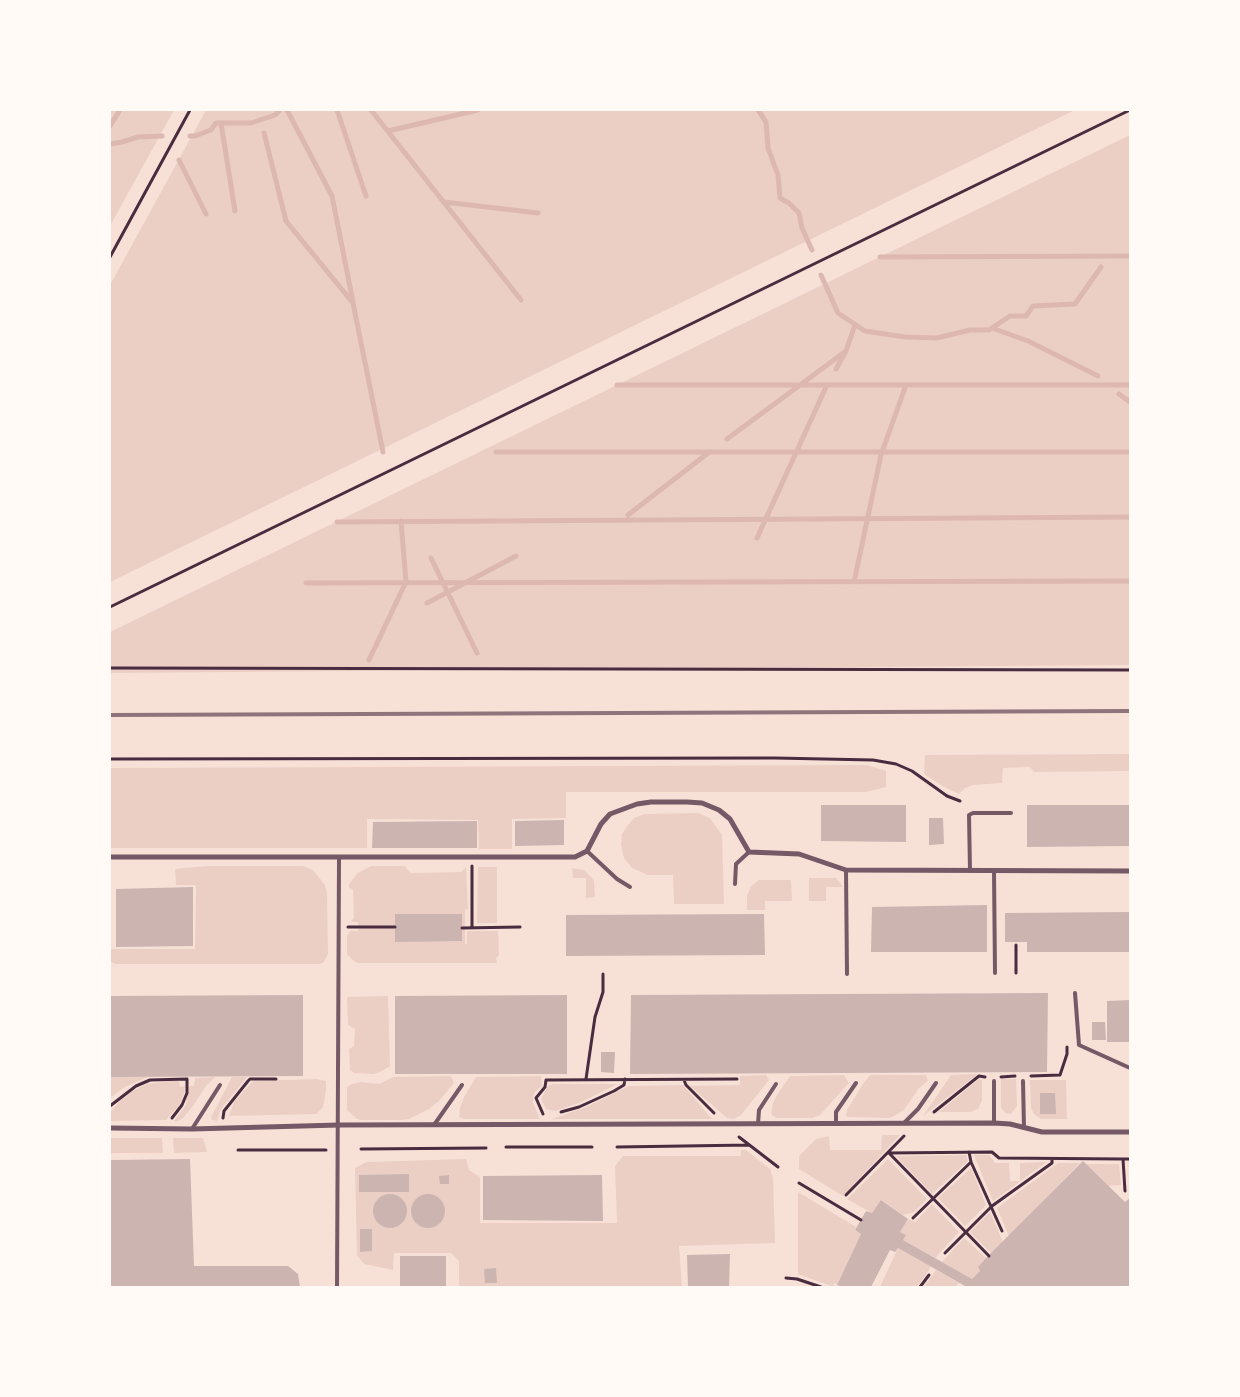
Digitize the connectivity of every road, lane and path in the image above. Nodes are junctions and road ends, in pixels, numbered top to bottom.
1 (190, 110) edge
2 (1130, 110) edge
3 (110, 256) edge
4 (110, 607) edge
5 (110, 668) edge
6 (1130, 670) edge
7 (110, 758) edge
8 (960, 801) dead end
9 (1011, 813) dead end
10 (587, 851) junction
11 (749, 852) junction
12 (110, 857) edge
13 (340, 857) junction
14 (472, 857) junction
15 (846, 870) junction
16 (994, 870) junction
17 (970, 871) junction
18 (1130, 871) edge
19 (735, 884) dead end
20 (630, 886) dead end
21 (339, 927) junction
22 (395, 927) dead end
23 (520, 927) dead end
24 (462, 928) dead end
25 (472, 928) junction
26 (1016, 945) dead end
27 (995, 973) dead end
28 (1016, 973) dead end
29 (602, 974) dead end
30 (847, 974) dead end
31 (1075, 993) dead end
32 (1077, 1032) junction
33 (1130, 1068) edge
34 (1030, 1076) dead end
35 (1022, 1078) joint
36 (276, 1079) dead end
37 (586, 1079) junction
38 (625, 1079) junction
39 (737, 1079) dead end
40 (994, 1079) joint
41 (684, 1080) junction
42 (856, 1083) dead end
43 (936, 1083) dead end
44 (776, 1084) dead end
45 (220, 1085) dead end
46 (462, 1085) dead end
47 (986, 1086) dead end
48 (110, 1106) edge
49 (553, 1115) dead end
50 (937, 1115) dead end
51 (932, 1116) dead end
52 (718, 1117) dead end
53 (545, 1118) dead end
54 (927, 1118) dead end
55 (223, 1120) dead end
56 (168, 1122) dead end
57 (904, 1123) junction
58 (994, 1123) junction
59 (758, 1124) junction
60 (836, 1124) junction
61 (339, 1125) junction
62 (434, 1125) junction
63 (110, 1128) edge
64 (1024, 1128) junction
65 (192, 1129) junction
66 (1130, 1132) edge
67 (904, 1136) dead end
68 (739, 1137) dead end
69 (749, 1145) junction
70 (506, 1147) dead end
71 (592, 1147) dead end
72 (617, 1147) dead end
73 (486, 1148) dead end
74 (361, 1149) dead end
75 (238, 1150) dead end
76 (326, 1150) dead end
77 (969, 1152) junction
78 (888, 1153) junction
79 (1052, 1159) junction
80 (1123, 1159) junction
81 (1130, 1159) edge
82 (971, 1162) junction
83 (778, 1168) dead end
84 (799, 1184) dead end
85 (1125, 1191) dead end
86 (846, 1195) dead end
87 (932, 1199) junction
88 (992, 1206) junction
89 (913, 1218) dead end
90 (861, 1220) dead end
91 (1002, 1231) dead end
92 (964, 1232) junction
93 (945, 1253) dead end
94 (989, 1256) dead end
95 (929, 1275) dead end
96 (786, 1278) dead end
97 (337, 1287) edge
98 (821, 1287) edge
99 (920, 1287) edge

1 - 3 path
2 - 4 path
5 - 6 path
7 - 8 path
9 - 17 lane
10 - 11 street
10 - 14 street
10 - 20 lane
11 - 15 street
11 - 19 lane
12 - 13 street
13 - 14 street
13 - 21 lane
14 - 25 path
15 - 17 street
15 - 30 lane
16 - 17 street
16 - 18 street
16 - 27 lane
21 - 22 path
21 - 61 lane
23 - 25 path
24 - 25 path
26 - 28 path
29 - 37 path
31 - 32 lane
32 - 33 lane
32 - 34 path
35 - 40 path
35 - 64 lane
36 - 55 path
37 - 38 path
37 - 53 path
38 - 41 path
38 - 49 path
39 - 41 path
40 - 58 lane
41 - 52 path
42 - 60 lane
43 - 57 lane
44 - 59 lane
45 - 65 lane
46 - 62 lane
47 - 54 path
48 - 56 path
50 - 51 path
57 - 58 street
57 - 60 street
58 - 64 street
59 - 60 street
59 - 62 street
61 - 62 street
61 - 65 street
61 - 97 lane
63 - 65 street
64 - 66 street
67 - 78 path
68 - 69 path
69 - 72 path
69 - 83 path
70 - 71 path
73 - 74 path
75 - 76 path
77 - 78 path
77 - 79 path
77 - 82 path
78 - 86 path
78 - 87 path
79 - 80 path
79 - 88 path
80 - 81 path
80 - 85 path
82 - 87 path
82 - 88 path
84 - 90 path
87 - 89 path
87 - 92 path
88 - 91 path
88 - 92 path
92 - 93 path
92 - 94 path
95 - 99 path
96 - 98 path

